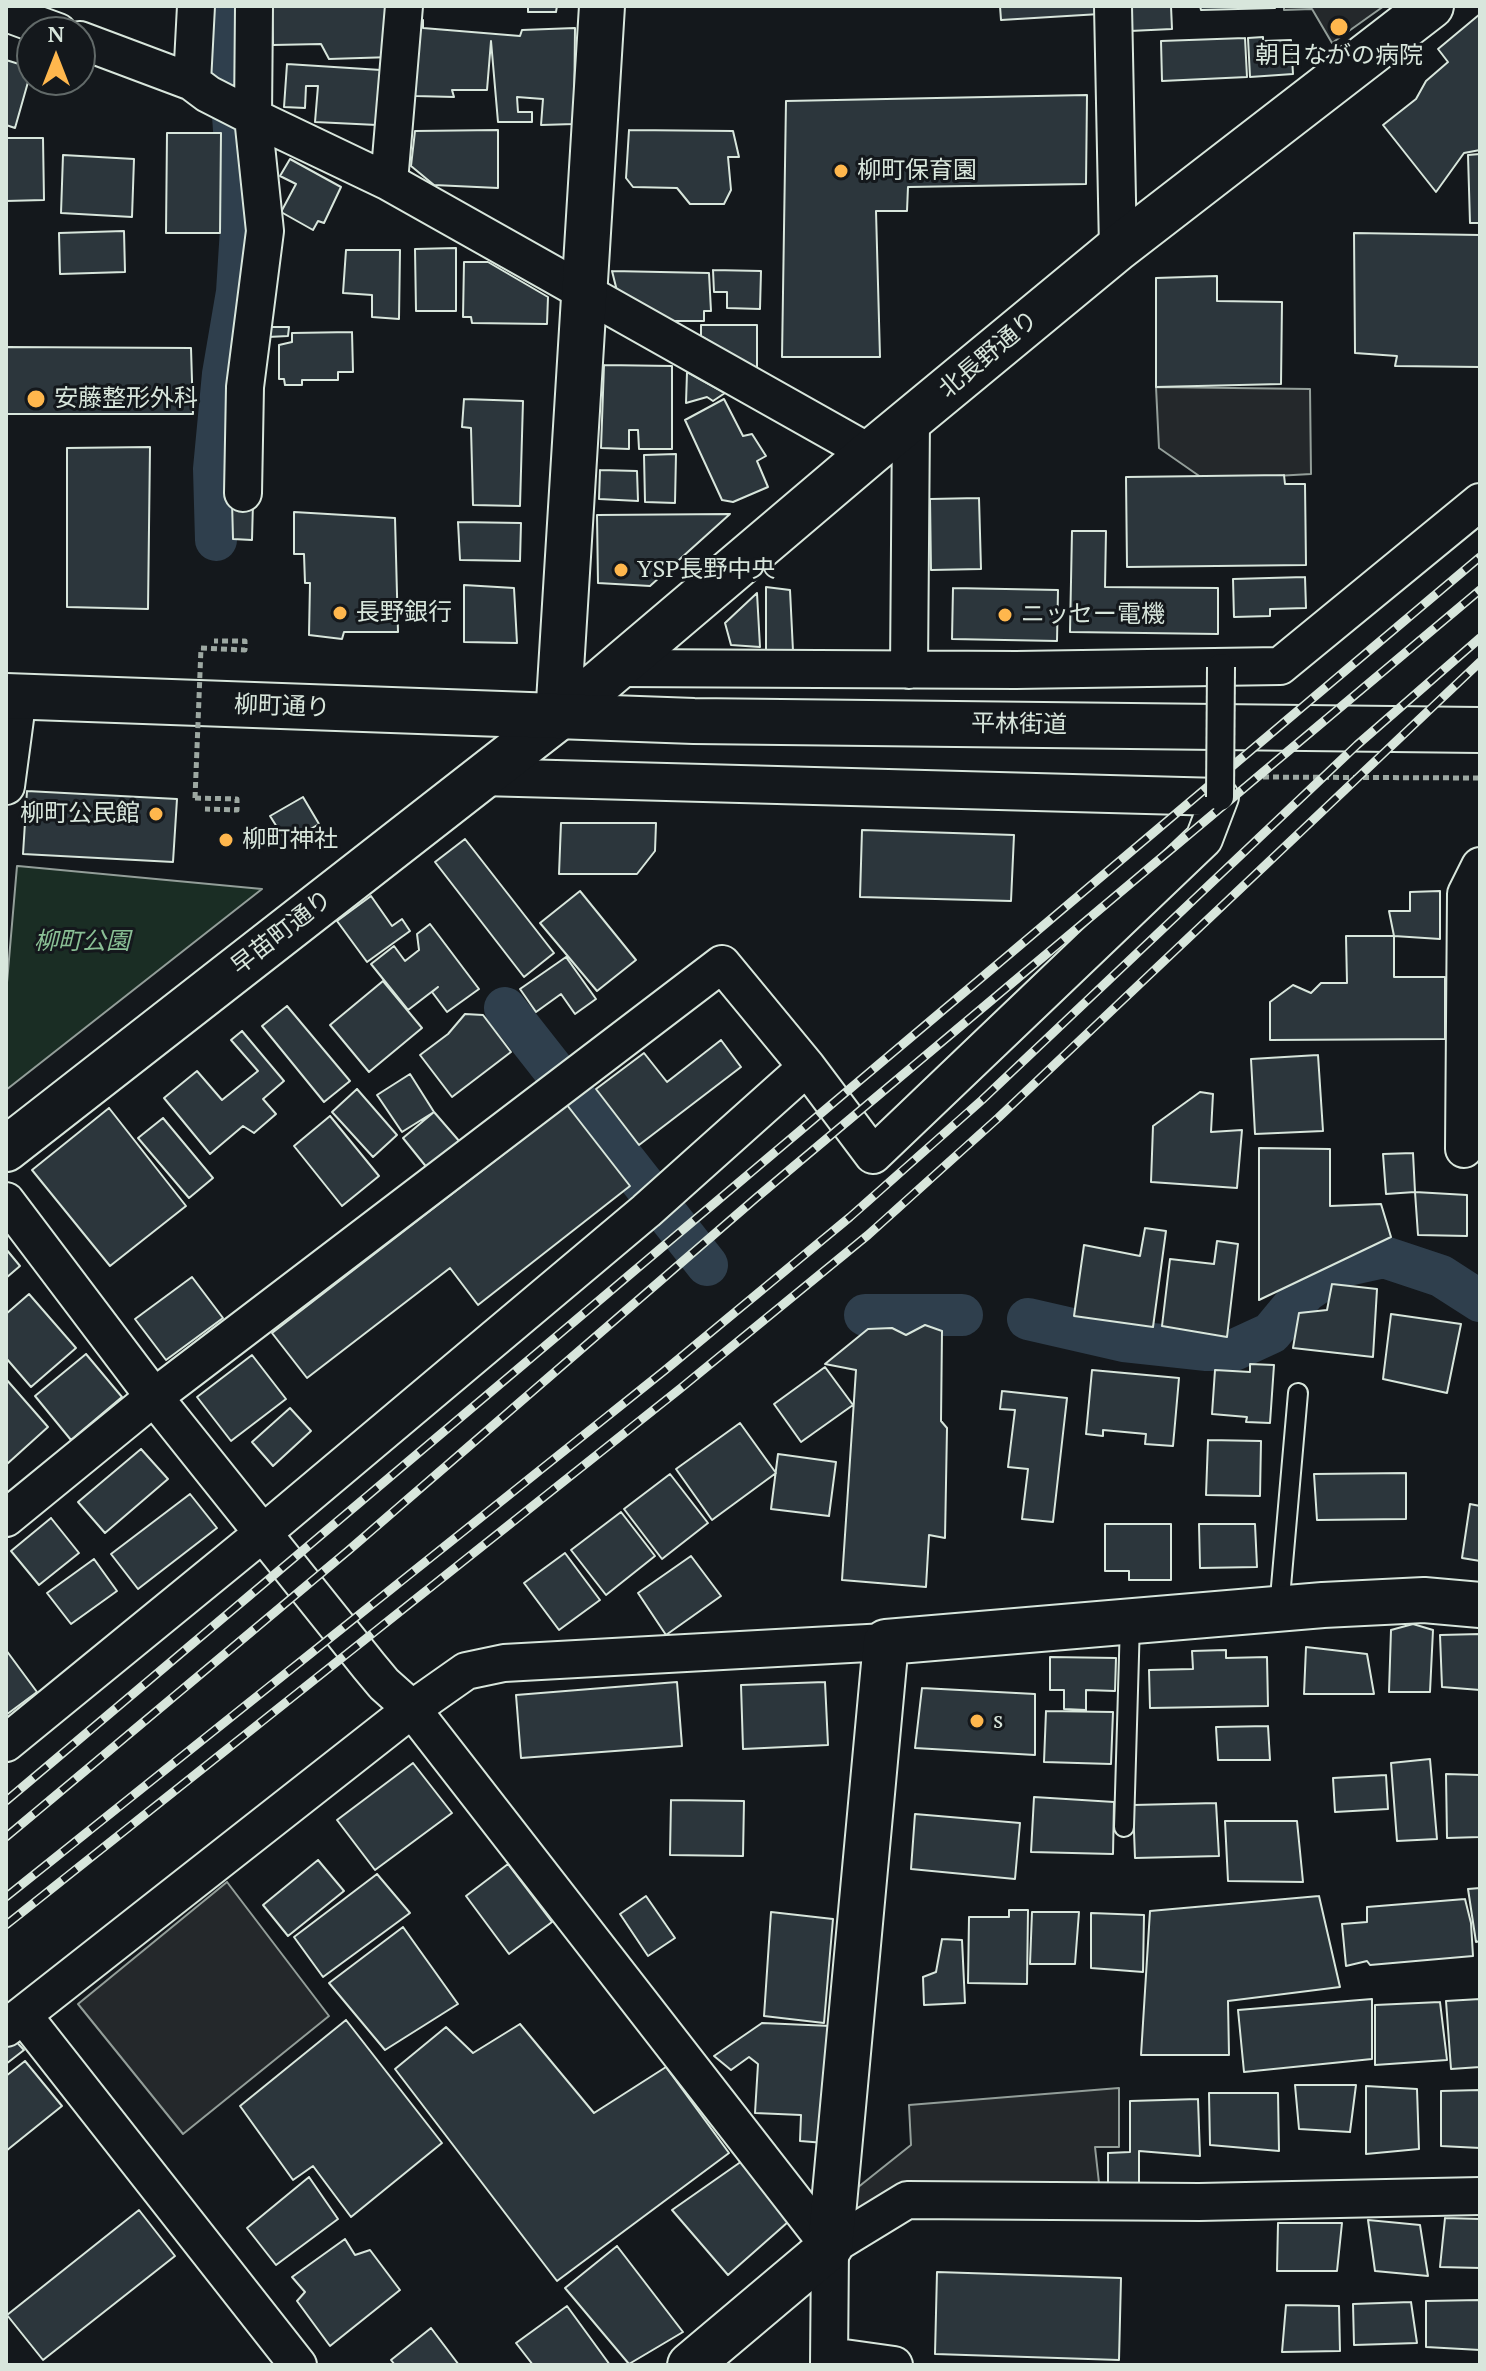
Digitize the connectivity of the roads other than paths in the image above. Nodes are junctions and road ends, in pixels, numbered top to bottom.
1 (196, 6) edge
2 (254, 6) edge
3 (404, 6) edge
4 (602, 6) edge
5 (1113, 6) edge
6 (1431, 6) edge
7 (96, 46) edge
8 (200, 88) junction
9 (247, 114) junction
10 (389, 182) junction
11 (1118, 248) junction
12 (584, 292) junction
13 (911, 419) junction
14 (870, 453) junction
15 (243, 493) dead end
16 (1480, 502) edge
17 (1221, 667) junction
18 (620, 668) junction
19 (909, 670) junction
20 (12, 696) edge
21 (558, 718) junction
22 (1480, 730) edge
23 (482, 777) junction
24 (6, 786) edge
25 (1220, 797) junction
26 (1480, 866) edge
27 (1472, 984) edge
28 (807, 1067) junction
29 (6, 1149) edge
30 (1464, 1149) dead end
31 (6, 1201) edge
32 (1298, 1393) dead end
33 (154, 1397) junction
34 (6, 1518) edge
35 (263, 1533) junction
36 (1480, 1605) edge
37 (1279, 1609) junction
38 (1130, 1622) junction
39 (886, 1642) junction
40 (412, 1709) junction
41 (6, 1743) edge
42 (1124, 1827) dead end
43 (15, 2021) edge
44 (1480, 2196) edge
45 (830, 2247) junction
46 (829, 2361) edge
47 (298, 2365) edge
48 (690, 2365) edge
49 (894, 2365) edge

1 - 8 street
2 - 9 street
3 - 10 street
4 - 12 main road
5 - 11 street
6 - 11 main road, 北長野通り
7 - 8 street
8 - 9 street
9 - 10 street
9 - 15 street
10 - 12 street
11 - 13 main road, 北長野通り
12 - 14 street
12 - 21 main road
13 - 14 main road, 北長野通り
13 - 19 street
14 - 18 main road, 北長野通り
16 - 17 street
17 - 19 street
17 - 25 street, bridge
18 - 19 street
18 - 21 main road, 北長野通り
20 - 21 main road, 柳町通り
20 - 24 street
21 - 22 main road, 平林街道
21 - 23 main road, 早苗町通り
23 - 25 street
23 - 29 main road, 早苗町通り
25 - 28 street
26 - 27 street
27 - 30 street
28 - 33 street
28 - 35 street
31 - 33 street
32 - 37 lane
33 - 34 street
33 - 35 street
35 - 40 street
35 - 41 street
36 - 37 main road
37 - 38 main road
38 - 39 main road
38 - 42 lane
39 - 40 street
39 - 45 main road
40 - 43 street
40 - 45 street
43 - 47 street
44 - 45 street
45 - 46 street
45 - 48 main road
46 - 49 street

